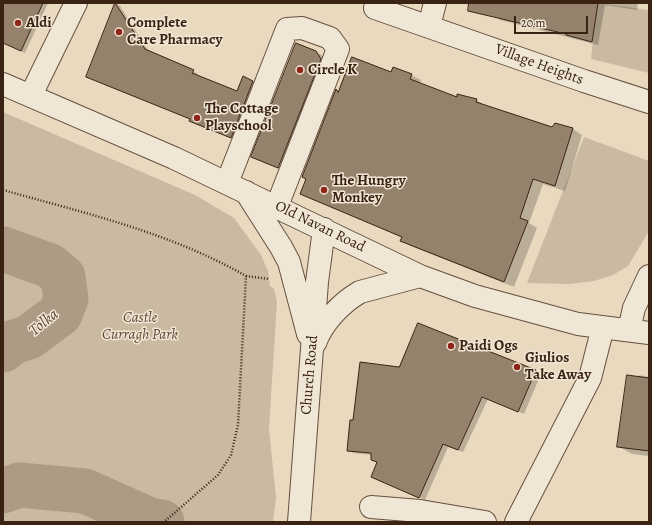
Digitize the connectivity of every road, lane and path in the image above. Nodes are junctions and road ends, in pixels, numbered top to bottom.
1 (76, 3) edge
2 (435, 3) edge
3 (375, 8) dead end
4 (429, 26) junction
5 (3, 84) edge
6 (31, 95) junction
7 (649, 102) edge
8 (236, 188) junction
9 (3, 190) edge
10 (276, 206) junction
11 (324, 229) junction
12 (420, 276) junction
13 (649, 276) edge
14 (603, 327) junction
15 (639, 331) edge
16 (312, 350) junction
17 (371, 507) dead end
18 (164, 522) edge
19 (298, 522) edge
20 (485, 522) edge
21 (516, 522) edge

1 - 6 street
2 - 4 street
3 - 4 street, Village Heights
4 - 7 street, Village Heights
5 - 6 street, Old Navan Road
6 - 8 street, Old Navan Road
8 - 10 street, Old Navan Road
8 - 10 street
8 - 16 street
9 - 18 path
10 - 11 street, Old Navan Road
11 - 12 street, Old Navan Road
11 - 16 street, Church Road
12 - 14 street, Old Navan Road
12 - 16 street
13 - 15 street
14 - 15 street, Old Navan Road
14 - 21 street
16 - 19 street, Church Road
17 - 20 street

